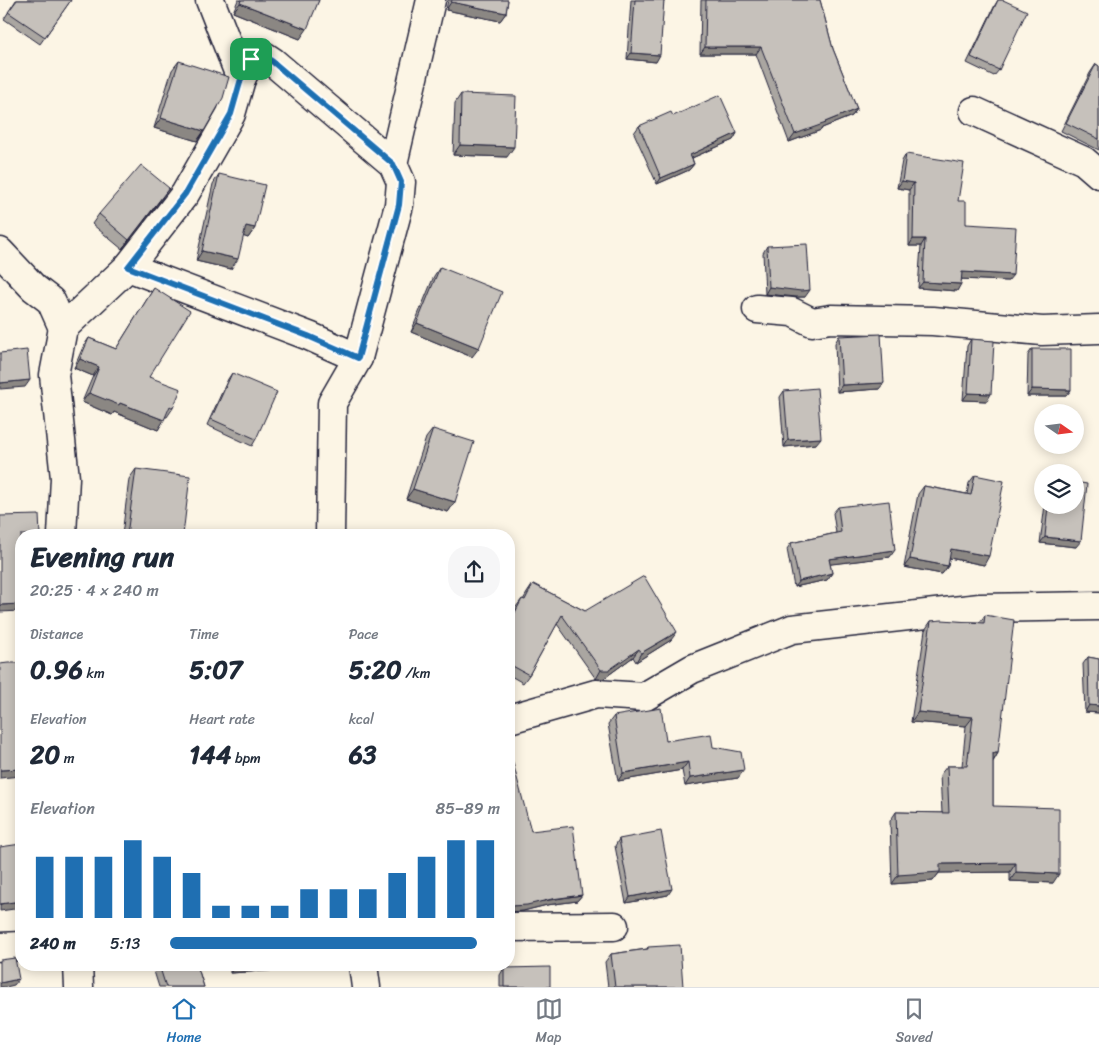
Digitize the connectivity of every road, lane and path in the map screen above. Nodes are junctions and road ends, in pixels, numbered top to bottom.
1 (210, 0) edge
2 (430, 0) edge
3 (241, 79) junction
4 (974, 112) dead end
5 (393, 164) junction
6 (1099, 174) edge
7 (0, 252) edge
8 (128, 267) junction
9 (756, 309) dead end
10 (63, 328) junction
11 (1099, 329) edge
12 (358, 358) junction
13 (62, 529) edge
14 (330, 529) edge
15 (1099, 606) edge
16 (515, 717) edge
17 (614, 926) dead end
18 (515, 927) edge
19 (15, 946) edge
20 (0, 947) edge
21 (78, 971) edge
22 (364, 971) edge
23 (79, 987) edge
24 (366, 987) edge

1 - 3 street
2 - 5 street
3 - 5 street
3 - 8 street
4 - 6 street
5 - 12 street
7 - 10 street
8 - 10 street
8 - 12 street
9 - 11 street
10 - 13 street
12 - 14 street
15 - 16 street
17 - 18 street
19 - 20 street
21 - 23 street
22 - 24 street

